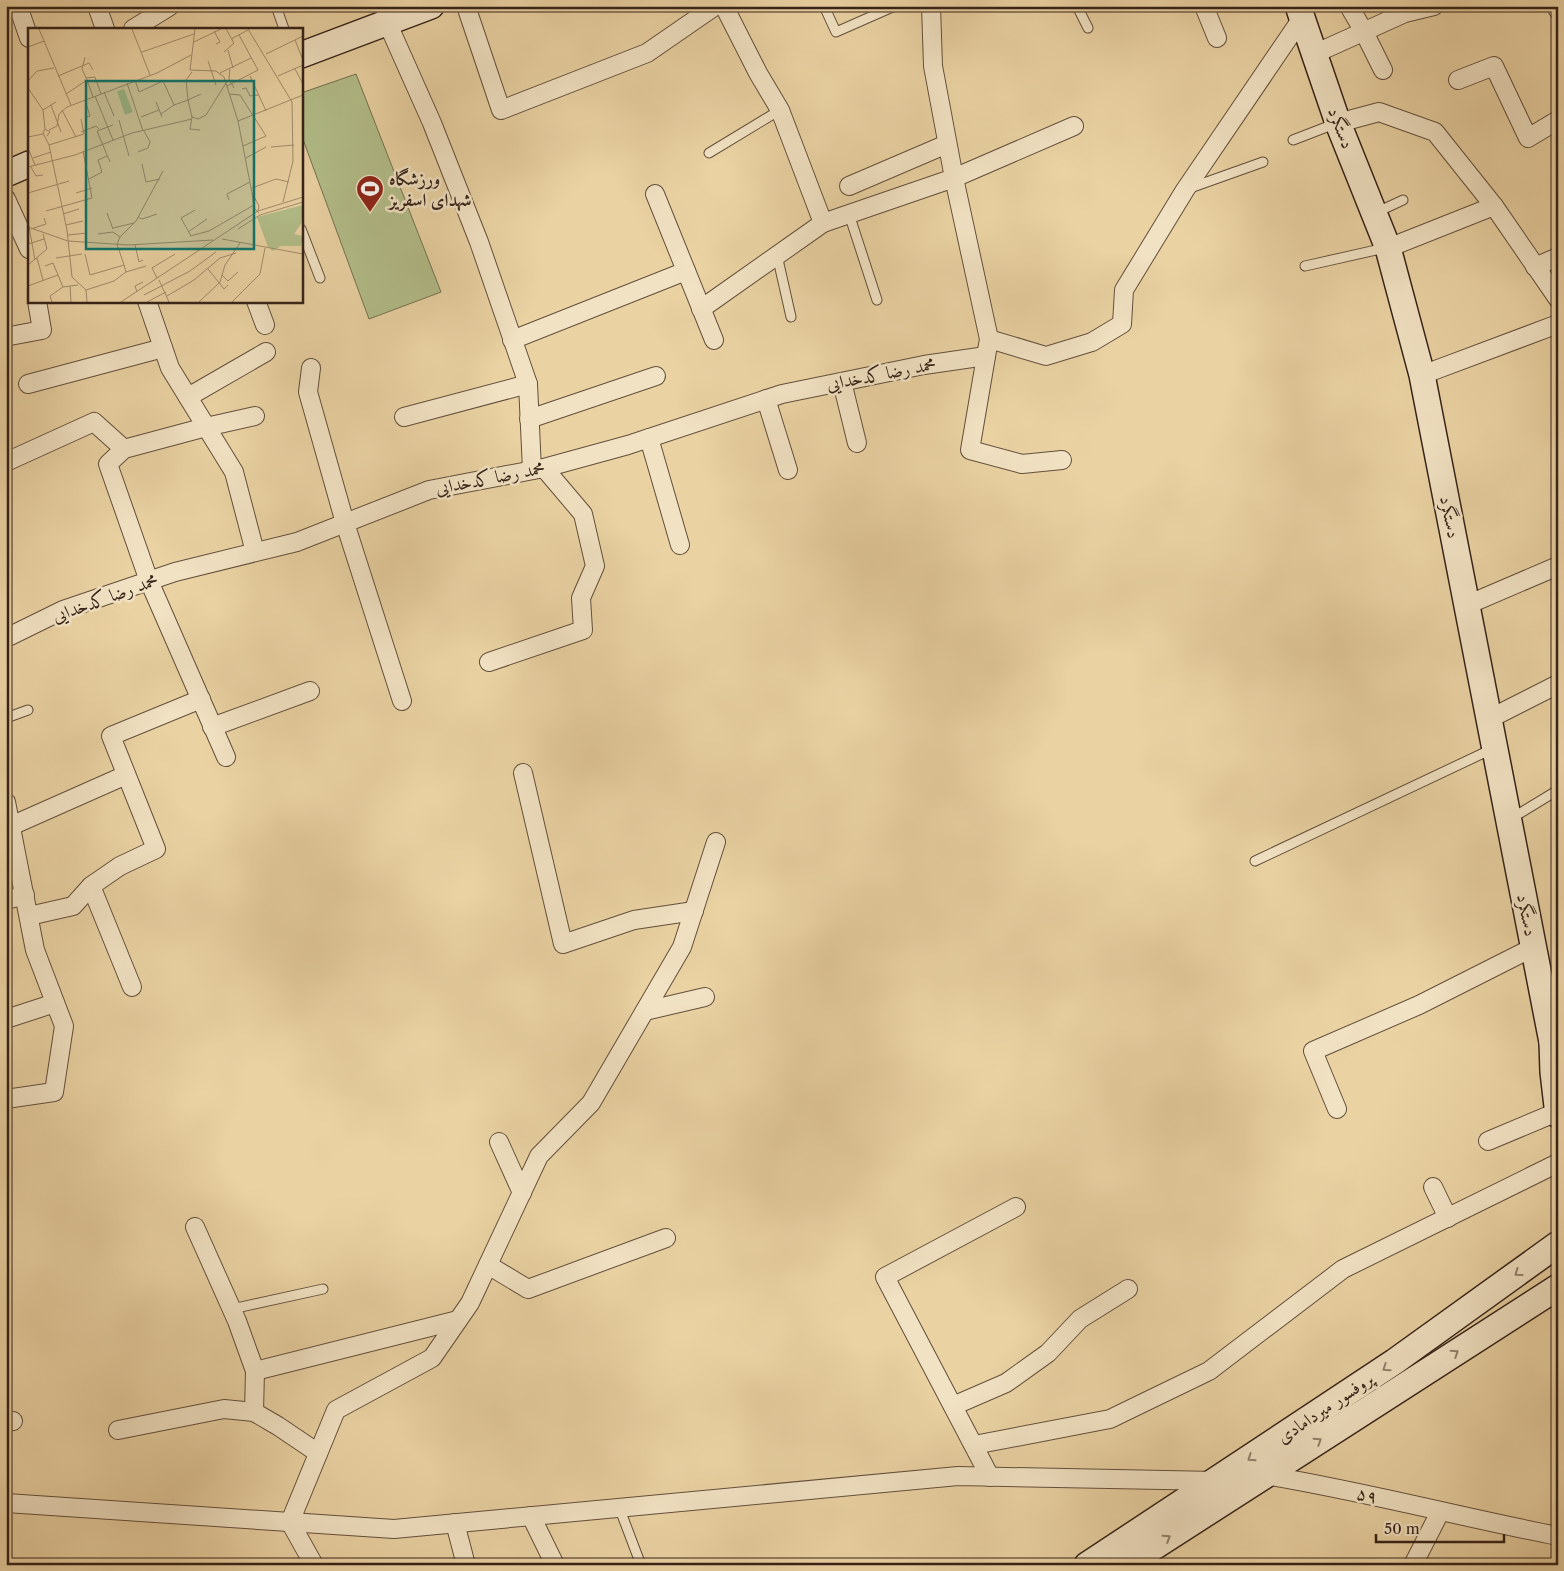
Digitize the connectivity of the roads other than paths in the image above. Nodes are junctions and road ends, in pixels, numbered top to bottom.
1 (18, 6) edge
2 (97, 6) edge
3 (170, 6) edge
4 (276, 6) edge
5 (431, 6) edge
6 (466, 6) edge
7 (715, 6) edge
8 (724, 6) edge
9 (824, 6) edge
10 (931, 6) edge
11 (1077, 6) edge
12 (1204, 6) edge
13 (1349, 6) edge
14 (1434, 6) edge
15 (1556, 6) edge
16 (892, 7) edge
17 (1558, 10) edge
18 (1300, 12) edge
19 (383, 14) edge
20 (105, 28) edge
21 (134, 28) edge
22 (284, 28) edge
23 (1088, 28) dead end
24 (1363, 30) junction
25 (28, 35) edge
26 (1217, 38) dead end
27 (302, 54) edge
28 (1314, 54) junction
29 (1383, 70) dead end
30 (1458, 80) dead end
31 (780, 110) junction
32 (1558, 120) edge
33 (1338, 123) junction
34 (1074, 126) dead end
35 (1293, 140) dead end
36 (947, 144) junction
37 (709, 153) dead end
38 (1263, 162) dead end
39 (28, 164) edge
40 (6, 174) edge
41 (954, 178) junction
42 (849, 186) dead end
43 (1185, 190) junction
44 (655, 194) dead end
45 (6, 199) edge
46 (1403, 200) dead end
47 (1494, 206) junction
48 (1374, 213) junction
49 (849, 214) junction
50 (823, 223) junction
51 (302, 232) edge
52 (28, 248) edge
53 (1388, 248) junction
54 (777, 255) junction
55 (1558, 257) edge
56 (1305, 266) dead end
57 (1535, 267) junction
58 (686, 271) junction
59 (320, 278) dead end
60 (1558, 299) edge
61 (877, 300) dead end
62 (37, 302) edge
63 (147, 302) edge
64 (256, 302) edge
65 (701, 309) junction
66 (791, 317) dead end
67 (265, 324) dead end
68 (1558, 324) edge
69 (10, 336) dead end
70 (512, 340) junction
71 (714, 340) dead end
72 (163, 348) junction
73 (987, 348) junction
74 (266, 352) dead end
75 (311, 368) dead end
76 (1422, 375) junction
77 (656, 376) dead end
78 (842, 382) junction
79 (28, 384) dead end
80 (528, 384) junction
81 (188, 398) junction
82 (766, 400) junction
83 (255, 416) dead end
84 (404, 417) dead end
85 (529, 419) junction
86 (206, 427) junction
87 (649, 438) junction
88 (857, 443) dead end
89 (124, 449) junction
90 (1062, 460) dead end
91 (6, 462) edge
92 (538, 469) junction
93 (788, 470) dead end
94 (345, 523) junction
95 (680, 545) dead end
96 (255, 552) junction
97 (1558, 566) edge
98 (150, 581) junction
99 (1467, 605) junction
100 (6, 638) edge
101 (489, 662) dead end
102 (1558, 684) edge
103 (310, 691) dead end
104 (201, 699) junction
105 (402, 701) dead end
106 (28, 710) dead end
107 (6, 718) edge
108 (1489, 719) junction
109 (212, 727) junction
110 (1495, 748) junction
111 (226, 757) dead end
112 (523, 773) dead end
113 (126, 775) junction
114 (1558, 790) edge
115 (6, 802) edge
116 (1509, 819) junction
117 (11, 826) junction
118 (716, 842) dead end
119 (1255, 861) dead end
120 (91, 886) junction
121 (25, 895) junction
122 (6, 900) edge
123 (694, 911) junction
124 (29, 916) junction
125 (1534, 947) junction
126 (132, 987) dead end
127 (705, 997) dead end
128 (1551, 999) edge
129 (55, 1003) junction
130 (645, 1011) junction
131 (6, 1018) edge
132 (1555, 1045) edge
133 (6, 1099) edge
134 (1337, 1109) dead end
135 (1558, 1113) edge
136 (1488, 1141) dead end
137 (499, 1142) dead end
138 (1558, 1163) edge
139 (1433, 1187) dead end
140 (522, 1193) junction
141 (1016, 1207) dead end
142 (1448, 1218) junction
143 (195, 1227) dead end
144 (666, 1238) dead end
145 (1558, 1244) edge
146 (488, 1264) junction
147 (1558, 1287) edge
148 (1128, 1289) dead end
149 (323, 1290) dead end
150 (232, 1309) junction
151 (458, 1320) junction
152 (255, 1371) junction
153 (953, 1406) junction
154 (254, 1412) junction
155 (118, 1430) dead end
156 (974, 1444) junction
157 (318, 1453) junction
158 (1265, 1476) junction
159 (990, 1477) junction
160 (1216, 1481) junction
161 (6, 1502) edge
162 (619, 1507) junction
163 (1440, 1512) junction
164 (531, 1516) junction
165 (290, 1522) junction
166 (455, 1523) junction
167 (1558, 1536) edge
168 (314, 1565) edge
169 (466, 1565) edge
170 (555, 1565) edge
171 (641, 1565) edge
172 (1087, 1565) edge
173 (1126, 1565) edge
174 (1413, 1565) edge

1 - 25 street
2 - 20 street
3 - 21 street
4 - 22 lane
5 - 19 main road
6 - 7 street
8 - 31 street
9 - 16 lane
10 - 36 street
11 - 23 lane
12 - 26 street
13 - 24 street
14 - 24 street
15 - 17 street
18 - 28 main road, دستگرد
18 - 43 street
19 - 27 main road
19 - 70 street
24 - 28 street
24 - 29 street
28 - 33 main road, دستگرد
30 - 32 street
31 - 37 lane
31 - 50 street
33 - 35 lane
33 - 47 street
33 - 48 main road, دستگرد
34 - 41 street
36 - 41 street
36 - 42 street
38 - 43 lane
39 - 40 main road
41 - 49 street
41 - 73 street
43 - 73 street
44 - 58 street
45 - 52 street
46 - 48 lane
47 - 53 street
47 - 57 street
48 - 53 main road, دستگرد
49 - 50 street
49 - 61 lane
50 - 54 street
51 - 59 lane
53 - 56 lane
53 - 76 main road, دستگرد
54 - 65 street
54 - 66 lane
55 - 57 street
57 - 60 street
58 - 65 street
58 - 70 street
62 - 69 street
63 - 72 street
64 - 67 street
65 - 71 street
68 - 76 street
70 - 80 street
72 - 79 street
72 - 81 street
73 - 78 street, محمد رضا کدخدایی
73 - 90 street
74 - 81 street
75 - 94 street
76 - 99 main road, دستگرد
77 - 85 street
78 - 82 street, محمد رضا کدخدایی
78 - 88 street
80 - 84 street
80 - 85 street
81 - 86 street
82 - 87 street, محمد رضا کدخدایی
82 - 93 street
83 - 86 street
85 - 92 street
86 - 89 street
86 - 96 street
87 - 92 street, محمد رضا کدخدایی
87 - 95 street
89 - 91 street
89 - 98 street
92 - 94 street, محمد رضا کدخدایی
92 - 101 street
94 - 96 street, محمد رضا کدخدایی
94 - 105 street
96 - 98 street, محمد رضا کدخدایی
97 - 99 street
98 - 100 street, محمد رضا کدخدایی
98 - 104 street
99 - 108 main road, دستگرد
102 - 108 street
103 - 109 street
104 - 109 street
104 - 113 street
106 - 107 lane
108 - 110 main road, دستگرد
109 - 111 street
110 - 116 main road, دستگرد
110 - 119 lane
112 - 123 street
113 - 117 street
113 - 120 street
114 - 116 lane
115 - 117 street
116 - 125 main road, دستگرد
117 - 121 street
118 - 123 street
120 - 124 street
120 - 126 street
121 - 122 street
121 - 124 street
123 - 130 street
124 - 129 street
125 - 128 main road, دستگرد
125 - 134 street
127 - 130 street
128 - 132 main road, دستگرد
129 - 131 street
129 - 133 street
130 - 140 street
132 - 135 main road, دستگرد
135 - 136 street
137 - 140 street
138 - 142 street
139 - 142 street
140 - 146 street
141 - 153 street
142 - 156 street
143 - 150 street
144 - 146 street
145 -> 160 main road, پروفسور میردامادی
146 - 151 street
158 -> 147 main road, پروفسور میردامادی
148 - 153 street
149 - 150 lane
150 - 152 street
151 - 152 street
151 - 157 street
152 - 154 street
153 - 156 street
154 - 155 street
154 - 157 street
156 - 159 street
157 - 165 street
158 - 163 street, ۵۹
173 -> 158 main road, پروفسور میردامادی
159 - 160 street
159 - 162 street
160 - 172 main road, پروفسور میردامادی
161 - 165 street
162 - 164 street
162 - 171 lane
163 - 167 street, ۵۹
163 - 174 street
164 - 166 street
164 - 170 street
165 - 166 street
165 - 168 street
166 - 169 street

